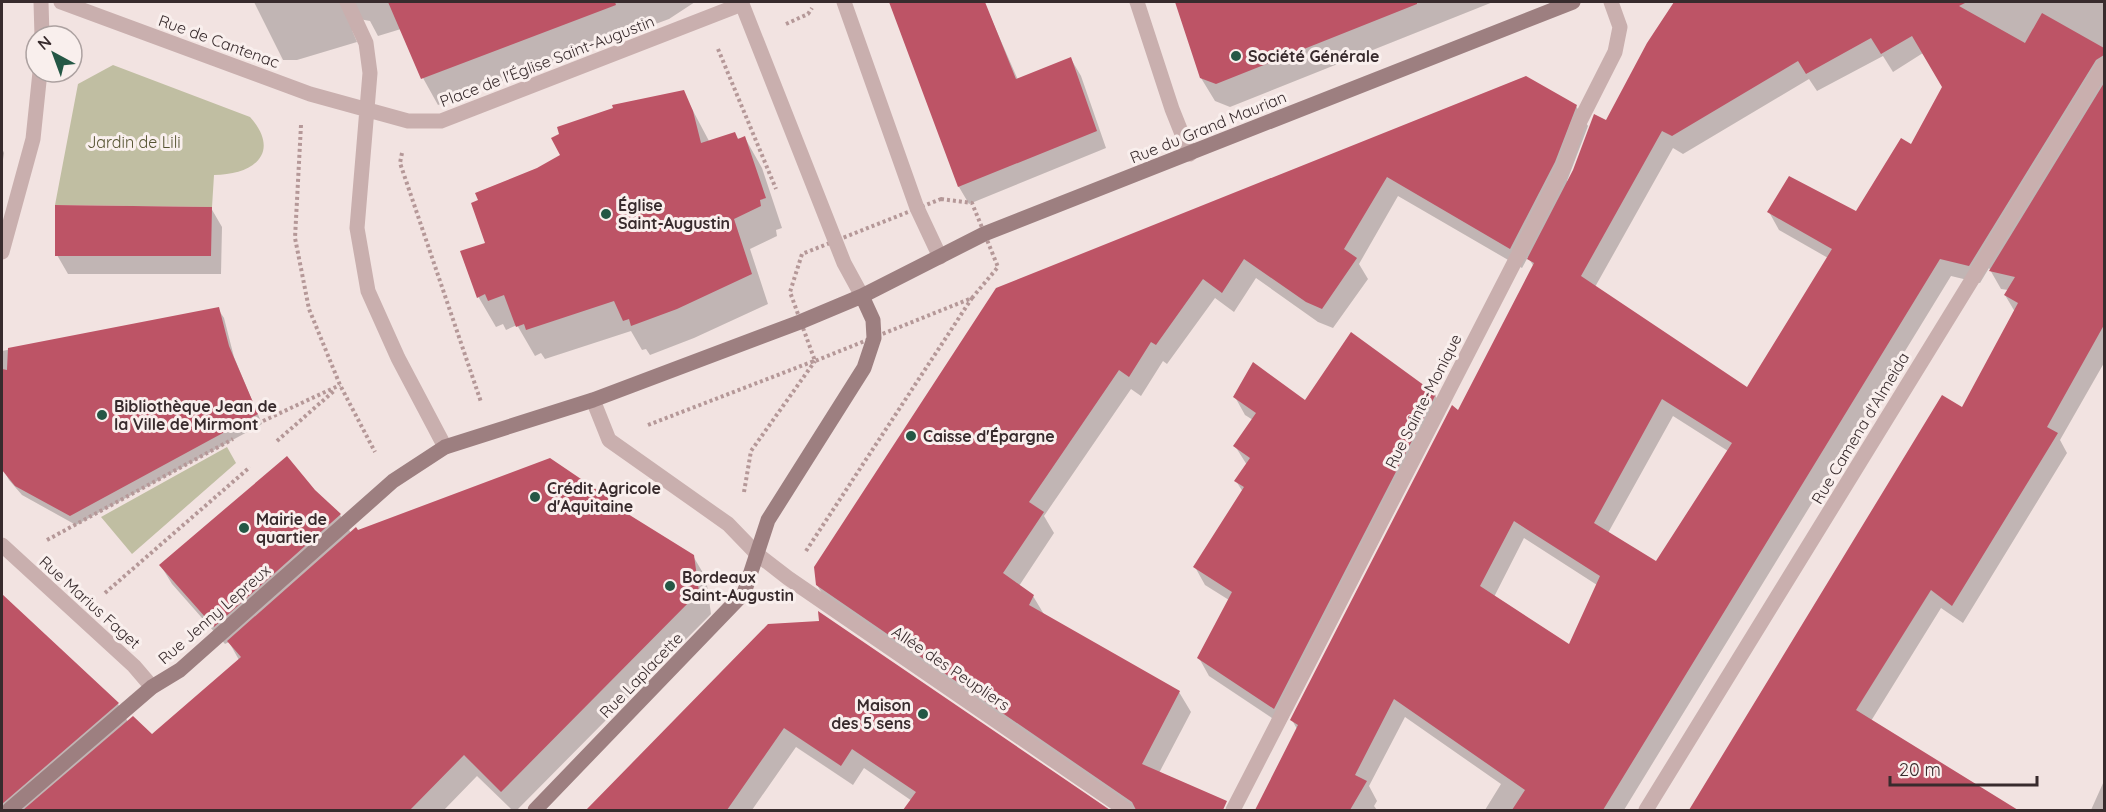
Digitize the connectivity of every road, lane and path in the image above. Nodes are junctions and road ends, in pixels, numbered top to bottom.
1 (41, 2) edge
2 (61, 2) edge
3 (347, 2) edge
4 (844, 2) edge
5 (1137, 2) edge
6 (1573, 2) edge
7 (1611, 2) edge
8 (744, 3) edge
9 (706, 20) junction
10 (42, 24) edge
11 (2104, 64) edge
12 (39, 84) edge
13 (366, 111) junction
14 (1190, 154) junction
15 (780, 200) dead end
16 (798, 243) dead end
17 (2, 252) edge
18 (802, 254) dead end
19 (940, 257) junction
20 (862, 296) junction
21 (815, 361) dead end
22 (593, 400) junction
23 (263, 421) dead end
24 (233, 439) dead end
25 (609, 440) junction
26 (277, 441) dead end
27 (445, 447) junction
28 (250, 466) dead end
29 (2, 545) edge
30 (757, 554) junction
31 (15, 557) junction
32 (79, 615) junction
33 (152, 687) junction
34 (9, 810) edge
35 (535, 810) edge
36 (1126, 810) edge
37 (1233, 810) edge
38 (1646, 810) edge

1 - 10 street
2 - 13 street, Rue de Cantenac
3 - 13 street
4 - 19 street
5 - 14 street
6 - 14 street, Rue du Grand Maurian
7 - 37 street, Rue Sainte-Monique
8 - 9 street, Place de l'Église Saint-Augustin
8 - 20 street, Place de l'Église Saint-Augustin
9 - 13 street, Place de l'Église Saint-Augustin
9 - 15 path
11 - 38 street, Rue Camena d'Almeida
12 - 17 street
13 - 27 street
14 - 19 street, Rue du Grand Maurian
16 - 18 path
19 - 20 street, Rue du Grand Maurian
20 - 22 street
20 - 30 street, Place de l'Église Saint-Augustin
21 - 25 path
22 - 25 street
22 - 27 street
23 - 26 path
24 - 31 path
25 - 30 street
27 - 33 street, Rue Jenny Lepreux
28 - 32 path
29 - 31 street, Rue Marius Faget
30 - 35 street, Rue Laplacette
30 - 36 street, Allée des Peupliers
31 - 32 street, Rue Marius Faget
32 - 33 street, Rue Marius Faget
33 - 34 street, Rue Jenny Lepreux

